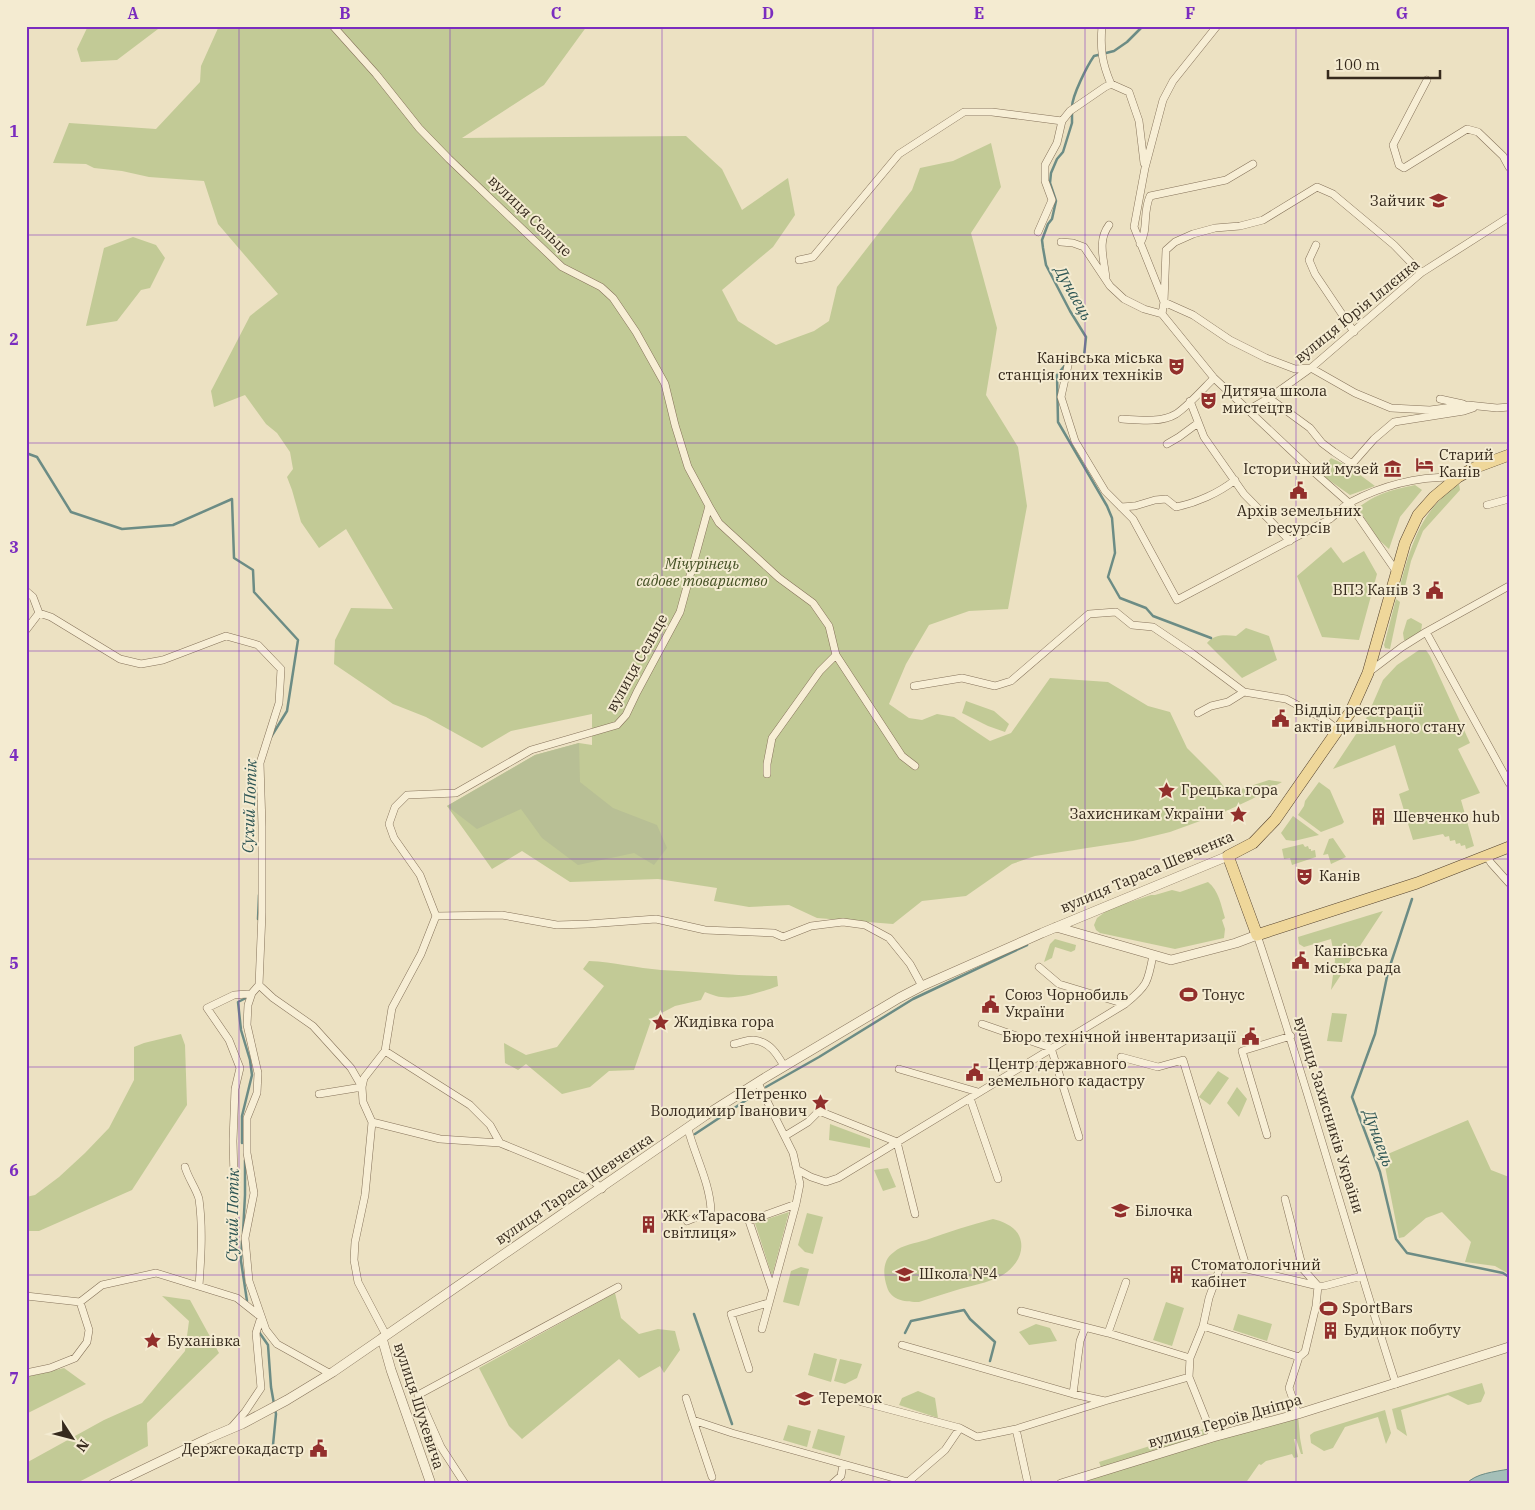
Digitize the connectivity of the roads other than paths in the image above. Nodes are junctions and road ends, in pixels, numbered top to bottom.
1 (333, 26) edge
2 (1102, 26) edge
3 (1217, 26) edge
4 (1426, 80) dead end
5 (1110, 84) junction
6 (1062, 121) junction
7 (1253, 164) dead end
8 (1509, 167) edge
9 (1145, 168) junction
10 (1509, 217) edge
11 (1109, 226) dead end
12 (1038, 232) dead end
13 (1061, 242) dead end
14 (1140, 244) junction
15 (1316, 245) dead end
16 (799, 260) dead end
17 (1421, 273) junction
18 (1106, 280) junction
19 (1164, 302) junction
20 (1162, 314) junction
21 (1354, 332) junction
22 (1069, 361) dead end
23 (1311, 368) junction
24 (1214, 378) junction
25 (1269, 398) junction
26 (1440, 399) dead end
27 (1190, 401) junction
28 (1468, 405) junction
29 (1479, 406) junction
30 (1509, 407) edge
31 (1248, 410) junction
32 (1122, 419) dead end
33 (1198, 423) junction
34 (1167, 444) dead end
35 (1509, 455) edge
36 (1458, 477) junction
37 (1235, 480) junction
38 (1509, 499) edge
39 (1349, 503) junction
40 (1487, 505) dead end
41 (709, 506) junction
42 (1121, 507) junction
43 (1290, 541) junction
44 (1396, 571) junction
45 (1509, 586) edge
46 (26, 591) edge
47 (39, 613) junction
48 (26, 630) edge
49 (1426, 632) junction
50 (836, 655) junction
51 (1368, 673) junction
52 (914, 686) dead end
53 (1244, 692) junction
54 (1198, 713) dead end
55 (1338, 730) junction
56 (915, 766) dead end
57 (767, 774) dead end
58 (1509, 783) edge
59 (1509, 847) edge
60 (1486, 855) junction
61 (1228, 856) junction
62 (1509, 883) edge
63 (436, 916) junction
64 (1056, 927) junction
65 (1257, 935) junction
66 (1153, 955) junction
67 (1039, 967) dead end
68 (259, 985) junction
69 (922, 986) junction
70 (248, 994) dead end
71 (1125, 1004) junction
72 (982, 1024) dead end
73 (1291, 1036) junction
74 (734, 1044) dead end
75 (1051, 1048) junction
76 (385, 1051) junction
77 (1121, 1058) dead end
78 (784, 1066) junction
79 (899, 1069) dead end
80 (758, 1083) junction
81 (362, 1087) junction
82 (978, 1092) junction
83 (319, 1094) dead end
84 (970, 1098) junction
85 (372, 1122) junction
86 (688, 1128) junction
87 (1267, 1135) dead end
88 (785, 1136) junction
89 (1079, 1137) dead end
90 (897, 1142) junction
91 (500, 1143) junction
92 (185, 1167) dead end
93 (798, 1170) junction
94 (234, 1177) dead end
95 (998, 1179) dead end
96 (602, 1188) junction
97 (1285, 1200) dead end
98 (796, 1204) junction
99 (915, 1214) dead end
100 (687, 1221) dead end
101 (1247, 1269) junction
102 (1362, 1276) junction
103 (1126, 1282) dead end
104 (200, 1286) junction
105 (1318, 1286) junction
106 (618, 1287) dead end
107 (772, 1290) junction
108 (26, 1296) edge
109 (80, 1302) junction
110 (768, 1304) junction
111 (1021, 1311) dead end
112 (261, 1317) junction
113 (1203, 1326) junction
114 (1085, 1328) junction
115 (762, 1329) dead end
116 (1108, 1334) junction
117 (384, 1336) junction
118 (902, 1345) dead end
119 (1509, 1347) edge
120 (1299, 1357) junction
121 (1190, 1358) junction
122 (749, 1369) dead end
123 (26, 1373) edge
124 (330, 1373) junction
125 (1190, 1377) junction
126 (1396, 1384) junction
127 (1073, 1394) junction
128 (686, 1398) dead end
129 (1105, 1401) junction
130 (862, 1402) dead end
131 (1298, 1414) junction
132 (693, 1420) junction
133 (230, 1428) junction
134 (960, 1428) junction
135 (1016, 1429) junction
136 (1213, 1437) junction
137 (843, 1464) junction
138 (712, 1477) dead end
139 (908, 1483) edge
140 (113, 1484) edge
141 (431, 1484) edge
142 (465, 1484) edge
143 (832, 1484) edge
144 (1028, 1484) edge
145 (1061, 1484) edge

1 - 41 street, вулиця Сельце
2 - 5 street
3 - 9 street
4 - 8 street
5 - 6 street
5 - 9 street
6 - 12 street
6 - 16 street
7 - 14 street
9 - 14 street
10 - 17 street, вулиця Юрія Іллєнка
11 - 18 street
13 - 18 street
14 - 19 street
15 - 21 street
17 - 19 street
17 - 21 street, вулиця Юрія Іллєнка
18 - 20 street
19 - 20 street
19 - 23 street
20 - 24 street
21 - 23 street, вулиця Юрія Іллєнка
22 - 42 street
23 - 25 street, вулиця Юрія Іллєнка
23 - 28 street
24 - 27 street
24 - 31 street
25 - 29 street
25 - 31 street, вулиця Юрія Іллєнка
26 - 28 street
27 - 32 street
27 - 33 street
28 - 29 street
29 - 30 street
31 - 39 street
33 - 34 street
33 - 37 street
35 - 36 main road, вулиця Тараса Шевченка
36 - 39 street
36 - 44 main road, вулиця Тараса Шевченка
37 - 42 street
37 - 43 street
38 - 40 street
39 - 43 street
39 - 44 street
41 - 50 street
41 - 63 street, вулиця Сельце
42 - 43 street
44 - 51 main road, вулиця Тараса Шевченка
45 - 49 street, вулиця Тараса Шевченка
46 - 47 street
47 - 48 street
47 - 68 street
49 - 51 street, вулиця Тараса Шевченка
49 - 58 street
50 - 56 street
50 - 57 street
51 - 55 main road, вулиця Тараса Шевченка
52 - 53 street
53 - 54 street
53 - 55 street
55 - 61 main road, вулиця Тараса Шевченка
59 - 60 main road
60 - 62 street
60 - 65 main road
61 - 64 street, вулиця Тараса Шевченка
61 - 65 main road, вулиця Захисників України
63 - 69 street
63 - 76 street
64 - 66 street, вулиця Тараса Шевченка
64 - 69 street, вулиця Тараса Шевченка
65 - 66 street, вулиця Тараса Шевченка
65 - 73 street, вулиця Захисників України
66 - 71 street
67 - 71 street
68 - 81 street
68 - 112 street
69 - 78 street, вулиця Тараса Шевченка
70 - 94 street
71 - 75 street
72 - 75 street
73 - 87 street
73 - 102 street, вулиця Захисників України
74 - 78 street
75 - 82 street
75 - 89 street
76 - 81 street
76 - 91 street
77 - 101 street
78 - 80 street, вулиця Тараса Шевченка
79 - 82 street
80 - 86 street, вулиця Тараса Шевченка
80 - 88 street
81 - 83 street
81 - 85 street
82 - 84 street
84 - 90 street
84 - 95 street
85 - 91 street
85 - 117 street
86 - 96 street, вулиця Тараса Шевченка
86 - 100 street
88 - 90 street
88 - 93 street
90 - 93 street
90 - 99 street
91 - 96 street
92 - 104 street
93 - 98 street
96 - 117 street, вулиця Тараса Шевченка
97 - 105 street
98 - 107 street
98 - 107 street
101 - 105 street
101 - 113 street
102 - 105 street
102 - 126 street, вулиця Захисників України
103 - 116 street
104 - 109 street
104 - 112 street
105 - 120 street
106 - 142 street
107 - 110 street
108 - 109 street
109 - 123 street
110 - 115 street
110 - 122 street
111 - 114 street
112 - 124 street
112 - 133 street
113 - 120 street
113 - 121 street
114 - 116 street
114 - 127 street
116 - 121 street
117 - 124 street, вулиця Тараса Шевченка
117 - 141 street, вулиця Шухевича
118 - 127 street
119 - 126 street, вулиця Героїв Дніпра
120 - 131 street
121 - 125 street
124 - 133 street, вулиця Тараса Шевченка
125 - 129 street
125 - 136 street
126 - 131 street, вулиця Героїв Дніпра
127 - 129 street
128 - 132 street
129 - 135 street
130 - 134 street
131 - 136 street, вулиця Героїв Дніпра
132 - 137 street
132 - 138 street
133 - 140 street, вулиця Тараса Шевченка
134 - 135 street
134 - 139 street
135 - 144 street
136 - 145 street, вулиця Героїв Дніпра
137 - 139 street
137 - 143 street

